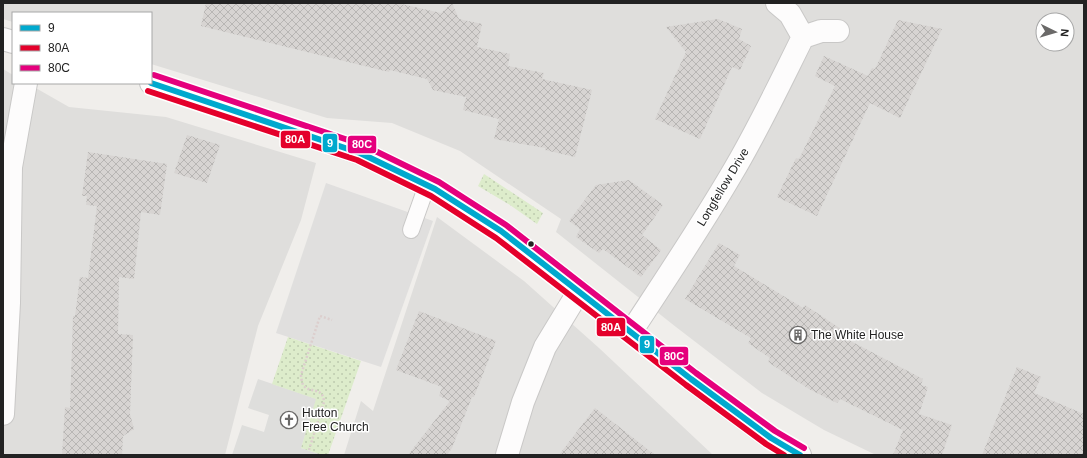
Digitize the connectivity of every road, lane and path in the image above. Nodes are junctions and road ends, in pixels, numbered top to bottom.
1 (778, 3) edge
2 (838, 31) dead end
3 (803, 37) junction
4 (152, 83) edge
5 (26, 84) edge
6 (427, 185) junction
7 (411, 230) dead end
8 (579, 291) junction
9 (332, 320) dead end
10 (631, 332) junction
11 (3, 414) edge
12 (309, 450) dead end
13 (506, 455) edge
14 (800, 455) edge

1 - 3 street
2 - 3 street
3 - 10 street, Longfellow Drive
4 - 6 street
5 - 11 street
6 - 7 lane
6 - 8 street
8 - 10 street
8 - 13 street
9 - 12 path
10 - 14 street

